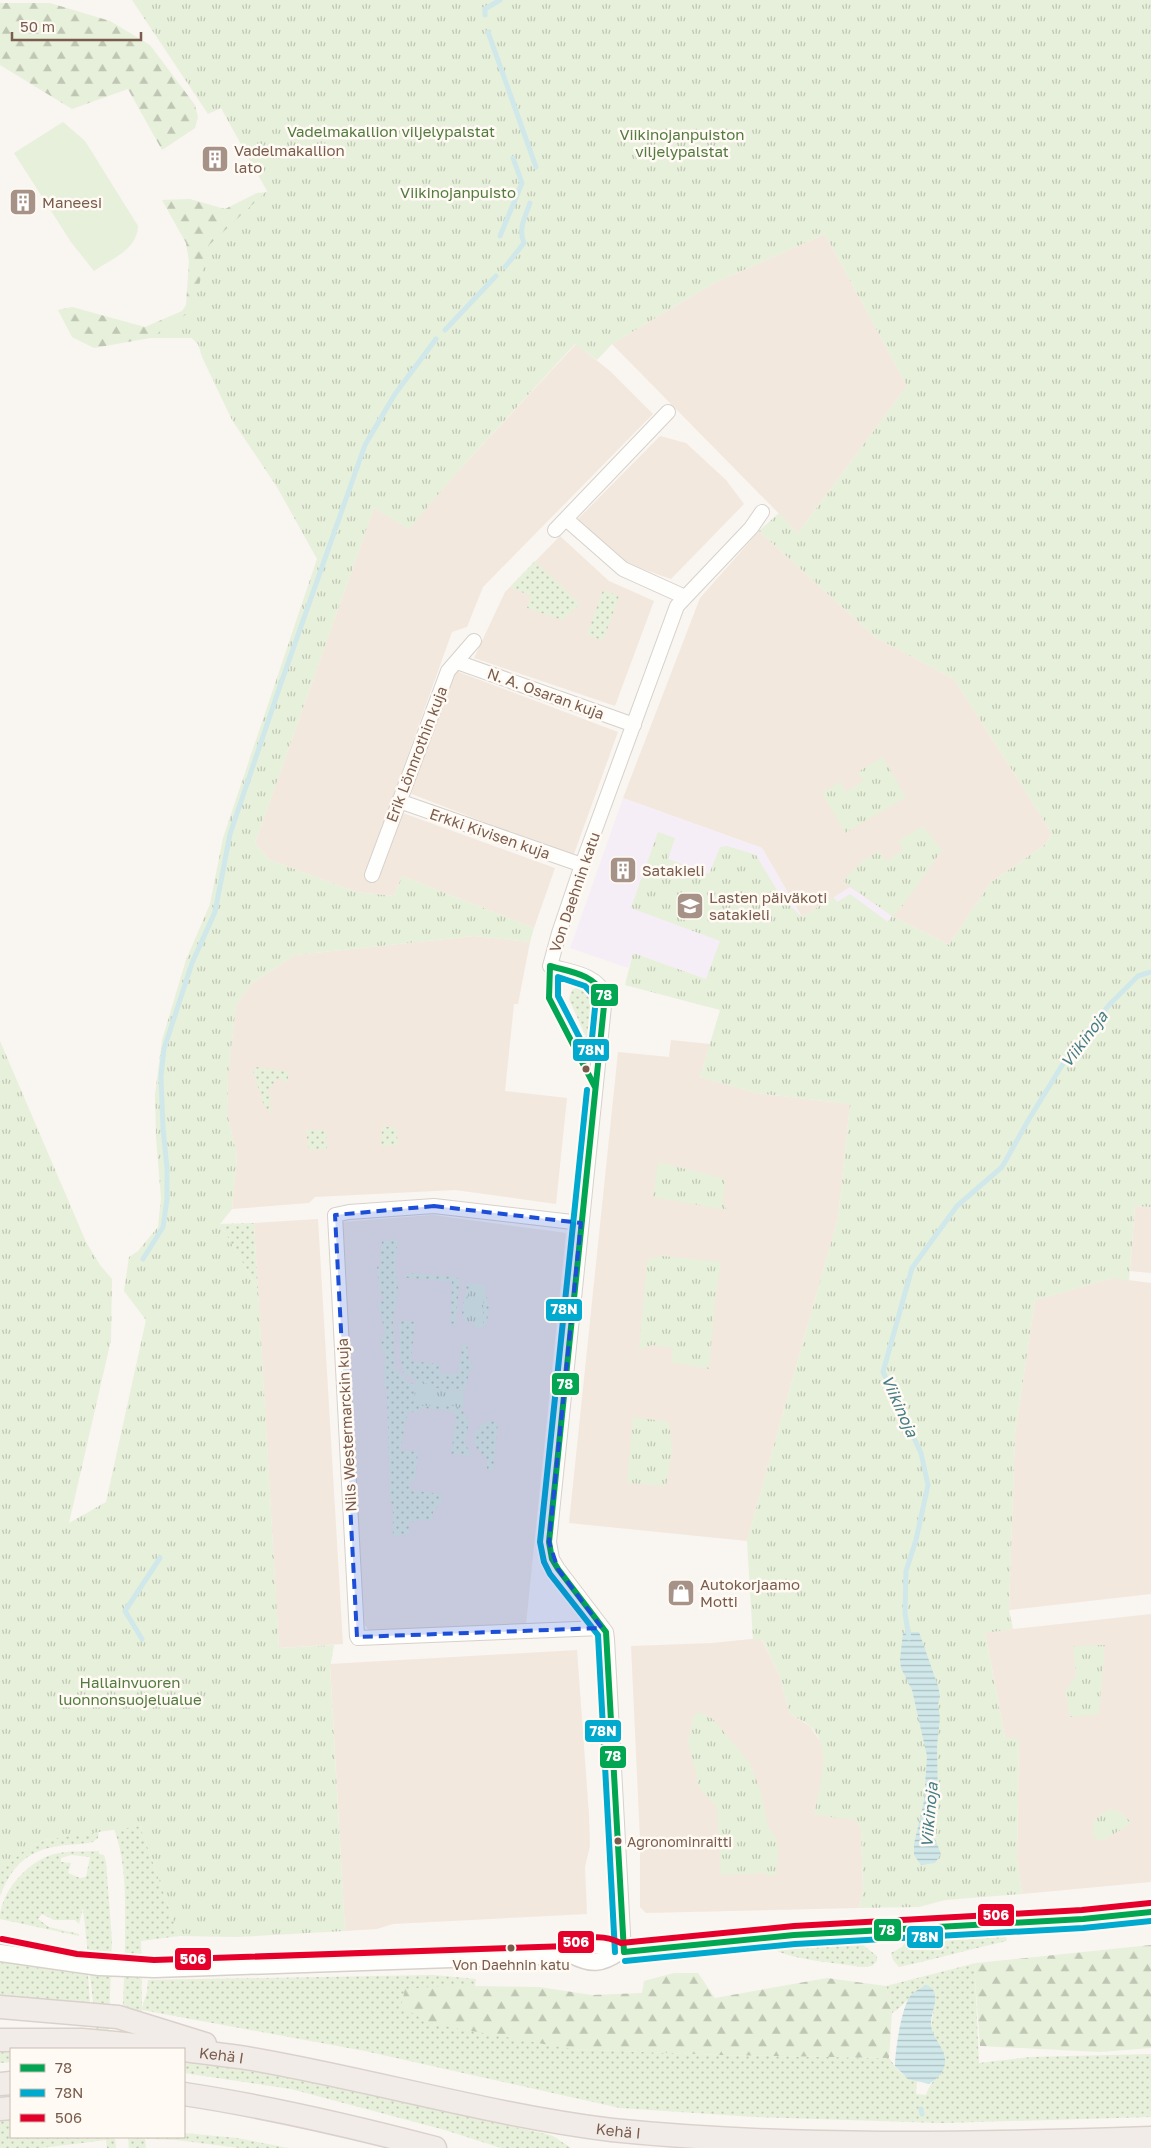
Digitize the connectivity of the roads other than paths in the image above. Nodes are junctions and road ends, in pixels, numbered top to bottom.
1 (668, 412) dead end
2 (762, 512) dead end
3 (566, 518) junction
4 (555, 530) dead end
5 (685, 597) junction
6 (474, 640) dead end
7 (457, 662) junction
8 (634, 725) junction
9 (399, 801) junction
10 (582, 866) junction
11 (372, 876) dead end
12 (581, 1223) junction
13 (602, 1628) junction
14 (1151, 1912) edge
15 (0, 1947) edge
16 (622, 1952) junction
17 (0, 1953) edge
18 (33, 1957) junction
19 (0, 2007) edge
20 (0, 2040) edge
21 (168, 2048) edge
22 (185, 2050) edge
23 (252, 2059) junction
24 (185, 2094) edge
25 (185, 2109) edge
26 (342, 2123) junction
27 (1151, 2138) edge
28 (435, 2148) edge

1 - 3 street
2 - 5 street, Von Daehnin katu
3 - 4 street
3 - 5 street
5 - 8 street, Von Daehnin katu
6 - 7 street, Erik Lönnrothin kuja
7 - 8 street, N. A. Osaran kuja
7 - 9 street, Erik Lönnrothin kuja
8 - 10 street, Von Daehnin katu
9 - 10 street, Erkki Kivisen kuja
9 - 11 street, Erik Lönnrothin kuja
10 - 12 street, Von Daehnin katu
12 - 13 street, Von Daehnin katu
12 - 13 street, Nils Westermarckin kuja
13 - 16 street, Von Daehnin katu
14 - 16 street
15 - 18 street
16 - 18 street
17 - 18 street
19 - 23 highway
20 - 21 highway, Kehä I
22 - 23 highway, Kehä I
23 - 27 highway, Kehä I
24 - 26 highway
25 - 26 highway
26 - 28 highway

